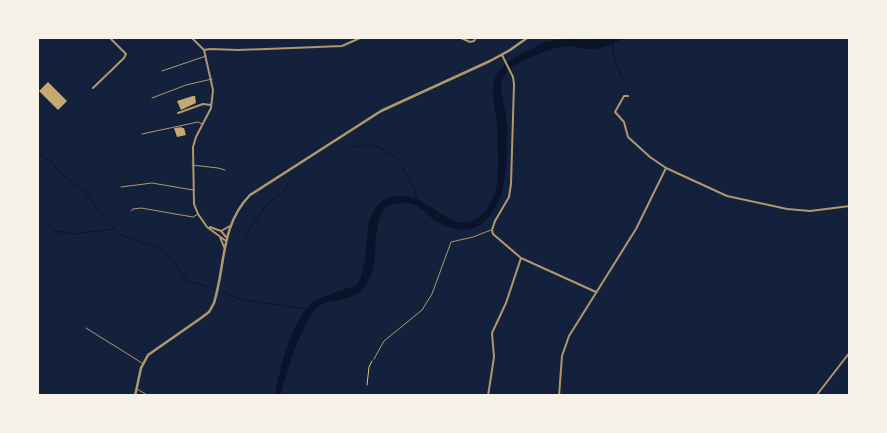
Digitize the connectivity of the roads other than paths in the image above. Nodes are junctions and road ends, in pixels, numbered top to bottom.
1 (110, 38) edge
2 (192, 38) edge
3 (360, 38) edge
4 (461, 38) edge
5 (476, 38) edge
6 (527, 38) edge
7 (204, 50) junction
8 (206, 56) junction
9 (502, 56) junction
10 (162, 71) dead end
11 (212, 79) junction
12 (93, 88) dead end
13 (628, 96) dead end
14 (152, 98) dead end
15 (212, 105) junction
16 (178, 113) dead end
17 (202, 124) junction
18 (142, 134) dead end
19 (192, 165) junction
20 (666, 168) junction
21 (225, 170) dead end
22 (120, 187) dead end
23 (193, 190) junction
24 (850, 206) edge
25 (131, 211) dead end
26 (198, 214) junction
27 (230, 226) junction
28 (208, 227) junction
29 (492, 230) junction
30 (221, 231) junction
31 (220, 238) junction
32 (226, 239) junction
33 (225, 248) junction
34 (521, 258) junction
35 (596, 292) junction
36 (86, 328) dead end
37 (850, 352) edge
38 (374, 359) road end
39 (142, 364) junction
40 (137, 389) junction
41 (136, 396) edge
42 (149, 396) edge
43 (488, 396) edge
44 (560, 396) edge
45 (816, 396) edge

1 - 12 street
2 - 7 street
3 - 7 street
4 - 5 street
6 - 9 street
7 - 8 street
8 - 10 lane
8 - 11 street
9 - 27 street
9 - 29 street
11 - 14 lane
11 - 15 street
13 - 20 street
15 - 16 street
15 - 17 street
17 - 18 lane
17 - 19 street
19 - 21 lane
19 - 23 street
20 - 24 street
20 - 35 street
22 - 23 lane
23 - 26 street
25 - 26 lane
26 - 28 street
27 - 30 street
27 - 32 street
28 - 30 street
28 - 31 street
29 - 34 street
29 - 38 lane
30 - 32 street
31 - 32 street
31 - 33 street
32 - 33 street
33 - 39 street
34 - 35 street
34 - 43 street
35 - 44 street
36 - 39 lane
37 - 45 street
39 - 40 street
40 - 41 street
40 - 42 lane

